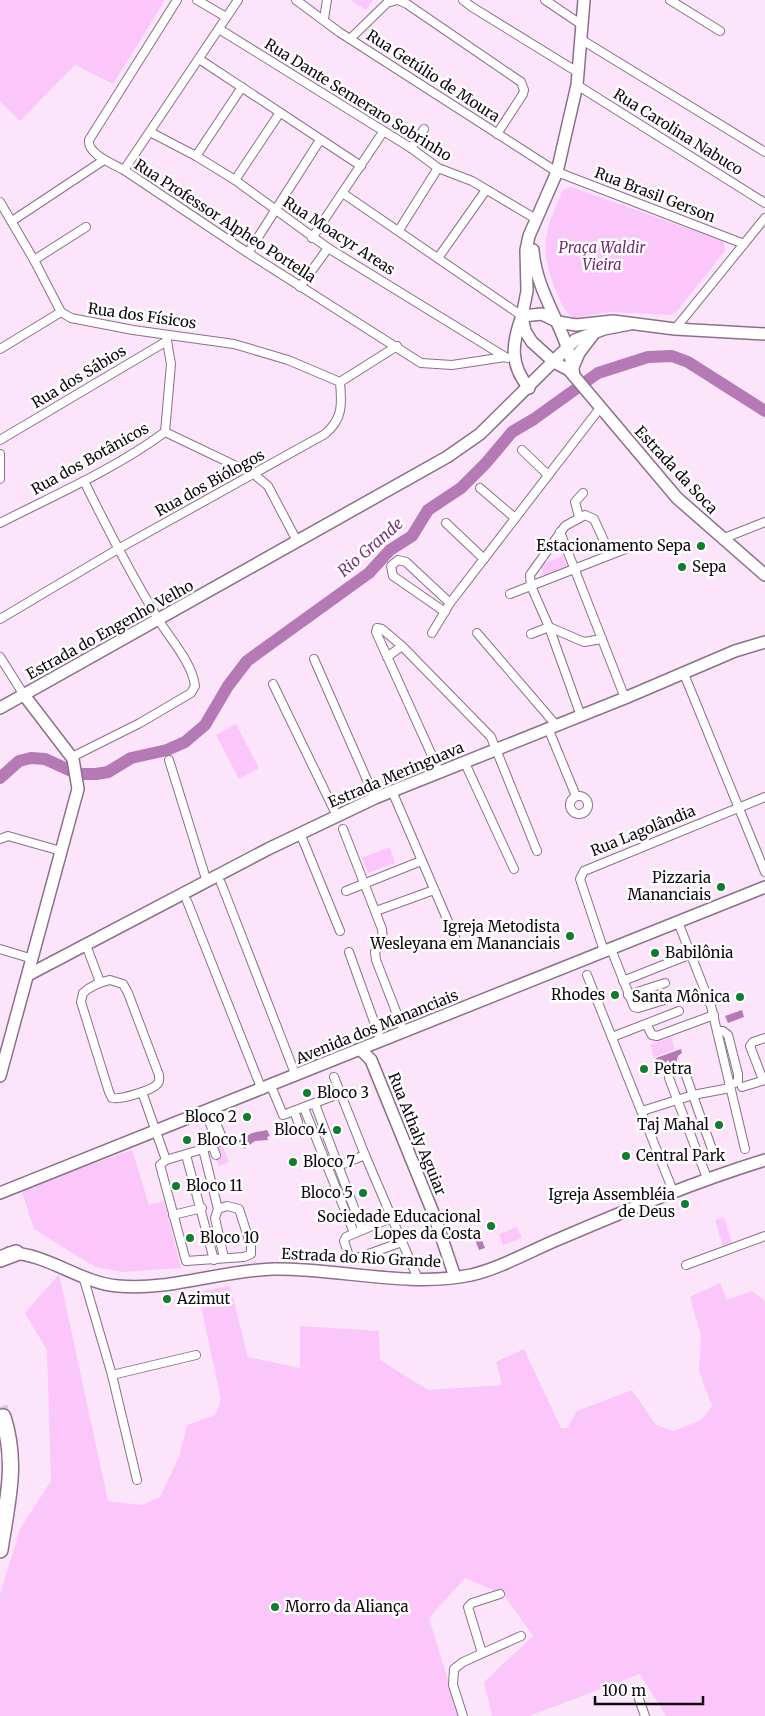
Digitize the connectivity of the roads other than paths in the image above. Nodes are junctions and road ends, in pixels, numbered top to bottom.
1 (176, 0) edge
2 (197, 0) edge
3 (238, 0) edge
4 (296, 0) edge
5 (327, 0) edge
6 (398, 0) edge
7 (463, 0) edge
8 (545, 0) edge
9 (584, 0) edge
10 (670, 0) edge
11 (226, 17) junction
12 (324, 19) junction
13 (582, 25) junction
14 (220, 29) junction
15 (720, 32) dead end
16 (351, 38) junction
17 (582, 40) junction
18 (199, 59) junction
19 (578, 79) junction
20 (242, 87) junction
21 (279, 114) junction
22 (424, 129) dead end
23 (150, 132) junction
24 (383, 132) junction
25 (497, 134) junction
26 (320, 140) junction
27 (411, 148) junction
28 (765, 152) edge
29 (196, 156) junction
30 (104, 160) junction
31 (361, 166) junction
32 (438, 168) junction
33 (124, 170) junction
34 (557, 172) junction
35 (236, 180) junction
36 (486, 190) junction
37 (344, 194) junction
38 (0, 202) edge
39 (765, 203) edge
40 (275, 211) junction
41 (765, 218) edge
42 (12, 221) junction
43 (535, 221) junction
44 (86, 227) dead end
45 (398, 230) junction
46 (312, 238) junction
47 (744, 244) junction
48 (328, 248) junction
49 (248, 253) junction
50 (438, 258) junction
51 (34, 260) junction
52 (300, 287) junction
53 (61, 312) junction
54 (522, 316) junction
55 (558, 322) junction
56 (630, 324) junction
57 (675, 329) junction
58 (596, 331) junction
59 (765, 334) edge
60 (166, 338) junction
61 (396, 346) junction
62 (567, 346) junction
63 (0, 349) edge
64 (510, 360) junction
65 (554, 362) junction
66 (575, 375) junction
67 (340, 382) junction
68 (529, 388) junction
69 (596, 404) junction
70 (165, 432) junction
71 (0, 440) edge
72 (522, 450) dead end
73 (0, 454) edge
74 (255, 475) junction
75 (548, 475) junction
76 (0, 479) edge
77 (84, 481) junction
78 (480, 488) dead end
79 (583, 493) dead end
80 (578, 517) junction
81 (515, 518) junction
82 (765, 522) edge
83 (0, 523) edge
84 (446, 523) dead end
85 (560, 532) junction
86 (722, 539) junction
87 (297, 541) junction
88 (633, 546) dead end
89 (118, 549) junction
90 (610, 554) junction
91 (484, 559) junction
92 (575, 568) junction
93 (765, 576) edge
94 (530, 583) junction
95 (510, 594) dead end
96 (450, 603) junction
97 (445, 612) junction
98 (0, 619) edge
99 (158, 621) junction
100 (549, 627) junction
101 (478, 632) dead end
102 (432, 633) dead end
103 (531, 634) dead end
104 (602, 639) junction
105 (765, 642) edge
106 (402, 646) junction
107 (0, 657) edge
108 (387, 657) junction
109 (314, 659) dead end
110 (684, 674) junction
111 (273, 684) dead end
112 (24, 694) junction
113 (625, 698) junction
114 (0, 708) edge
115 (581, 716) junction
116 (552, 727) junction
117 (497, 748) junction
118 (73, 758) junction
119 (169, 760) dead end
120 (464, 761) junction
121 (439, 771) junction
122 (392, 791) junction
123 (576, 796) dead end
124 (765, 797) edge
125 (375, 798) junction
126 (738, 808) junction
127 (337, 816) junction
128 (343, 829) dead end
129 (300, 833) junction
130 (0, 839) edge
131 (62, 851) junction
132 (538, 851) dead end
133 (421, 861) junction
134 (514, 870) dead end
135 (765, 872) edge
136 (207, 882) junction
137 (221, 883) dead end
138 (365, 883) junction
139 (765, 887) edge
140 (434, 890) junction
141 (346, 891) dead end
142 (187, 901) dead end
143 (376, 911) junction
144 (678, 922) junction
145 (340, 931) dead end
146 (456, 940) dead end
147 (86, 945) junction
148 (0, 949) edge
149 (607, 950) junction
150 (349, 952) dead end
151 (691, 954) junction
152 (33, 956) junction
153 (51, 963) junction
154 (28, 975) junction
155 (588, 975) dead end
156 (623, 981) junction
157 (100, 982) junction
158 (665, 983) dead end
159 (628, 995) junction
160 (668, 999) dead end
161 (679, 1011) dead end
162 (714, 1015) junction
163 (646, 1024) junction
164 (717, 1031) junction
165 (404, 1032) junction
166 (612, 1037) junction
167 (765, 1038) edge
168 (378, 1042) junction
169 (361, 1050) junction
170 (371, 1060) junction
171 (684, 1070) dead end
172 (0, 1076) edge
173 (296, 1076) junction
174 (334, 1077) dead end
175 (668, 1078) dead end
176 (764, 1080) edge
177 (729, 1086) junction
178 (270, 1087) junction
179 (742, 1087) dead end
180 (142, 1092) junction
181 (341, 1093) junction
182 (693, 1095) junction
183 (677, 1100) junction
184 (315, 1104) junction
185 (304, 1108) junction
186 (642, 1111) junction
187 (208, 1112) junction
188 (288, 1113) junction
189 (298, 1122) dead end
190 (156, 1132) junction
191 (217, 1142) junction
192 (203, 1149) junction
193 (745, 1149) dead end
194 (186, 1155) junction
195 (216, 1155) dead end
196 (365, 1155) junction
197 (714, 1155) dead end
198 (166, 1160) junction
199 (765, 1160) edge
200 (338, 1166) junction
201 (707, 1178) junction
202 (673, 1190) junction
203 (1, 1192) edge
204 (202, 1208) junction
205 (218, 1209) junction
206 (173, 1215) junction
207 (391, 1218) junction
208 (362, 1229) junction
209 (354, 1233) junction
210 (765, 1236) edge
211 (402, 1242) junction
212 (0, 1253) edge
213 (16, 1253) junction
214 (224, 1258) junction
215 (0, 1259) edge
216 (214, 1260) junction
217 (450, 1264) junction
218 (686, 1265) dead end
219 (455, 1277) junction
220 (438, 1278) junction
221 (418, 1279) junction
222 (88, 1281) junction
223 (196, 1355) dead end
224 (112, 1374) junction
225 (3, 1417) dead end
226 (137, 1480) dead end
227 (0, 1550) edge
228 (500, 1594) dead end
229 (521, 1636) dead end
230 (482, 1653) junction
231 (638, 1699) dead end
232 (463, 1716) edge
233 (645, 1716) edge

1 - 30 street, Rua Professor Alpheo Portella
2 - 11 street
3 - 11 street
4 - 12 street, Rua Getúlio de Moura
5 - 12 street
6 - 16 street
6 - 25 street
7 - 19 street, Rua Carolina Nabuco
8 - 13 street
9 - 13 street
10 - 15 street
11 - 14 street
12 - 16 street, Rua Getúlio de Moura
13 - 17 street
14 - 18 street
14 - 24 street, Rua Dante Semeraro Sobrinho
16 - 25 street, Rua Getúlio de Moura
17 - 19 street
17 - 28 street
18 - 20 street
18 - 23 street
19 - 34 street
19 - 39 street, Rua Carolina Nabuco
20 - 21 street
20 - 29 street
21 - 26 street
21 - 35 street
22 - 27 street
23 - 29 street, Rua Moacyr Areas
23 - 33 street
24 - 27 street, Rua Dante Semeraro Sobrinho
24 - 31 street
25 - 34 street, Rua Getúlio de Moura
26 - 31 street
26 - 40 street
27 - 32 street, Rua Dante Semeraro Sobrinho
29 - 35 street, Rua Moacyr Areas
30 - 33 street, Rua Professor Alpheo Portella
30 - 42 street
31 - 37 street
32 - 36 street, Rua Dante Semeraro Sobrinho
32 - 45 street
33 - 49 street, Rua Professor Alpheo Portella
34 - 43 street
34 - 47 street, Rua Brasil Gerson
35 - 40 street, Rua Moacyr Areas
36 - 43 street, Rua Dante Semeraro Sobrinho
36 - 50 street
37 - 45 street
37 - 46 street
38 - 42 street
40 - 46 street, Rua Moacyr Areas
40 - 49 street
41 - 47 street
42 - 51 street
43 - 54 street
43 - 55 street, Estrada da Soca
44 - 51 street
45 - 50 street
46 - 48 street, Rua Moacyr Areas
47 - 57 street
48 - 52 street
48 - 64 street, Rua Moacyr Areas
49 - 52 street, Rua Professor Alpheo Portella
50 - 54 street
51 - 53 street
52 - 61 street, Rua Professor Alpheo Portella
53 - 60 street, Rua dos Físicos
53 - 63 street
54 - 55 street, Estrada do Engenho Velho
54 - 64 street
54 - 65 street, Estrada da Soca
55 - 56 street, Estrada do Engenho Velho
55 - 62 street, Estrada da Soca
56 - 57 street, Estrada do Engenho Velho
56 - 58 street, Estrada do Engenho Velho
57 - 59 street, Estrada do Engenho Velho
58 - 62 street, Estrada do Engenho Velho
58 - 66 street
60 - 67 street, Rua dos Físicos
60 - 70 street, Rua dos Botânicos
60 - 71 street, Rua dos Sábios
61 - 64 street, Rua Professor Alpheo Portella
61 - 67 street
62 - 65 street, Estrada do Engenho Velho
62 - 66 street, Estrada da Soca
64 - 68 street
65 - 66 street, Estrada da Soca
65 - 68 street, Estrada do Engenho Velho
66 - 69 street, Estrada da Soca
67 - 74 street, Rua dos Biólogos
68 - 87 street, Estrada do Engenho Velho
69 - 75 street
69 - 86 street, Estrada da Soca
70 - 74 street
70 - 77 street, Rua dos Botânicos
72 - 75 street
73 - 76 street
74 - 87 street
74 - 89 street, Rua dos Biólogos
75 - 81 street
77 - 83 street, Rua dos Botânicos
77 - 89 street
78 - 81 street
79 - 80 street
80 - 85 street
80 - 90 street
81 - 91 street
82 - 86 street
84 - 91 street
85 - 92 street
85 - 94 street
86 - 93 street, Estrada da Soca
87 - 99 street, Estrada do Engenho Velho
88 - 90 street
89 - 98 street, Rua dos Biólogos
89 - 99 street
90 - 92 street
91 - 96 street
92 - 94 street
92 - 104 street
94 - 95 street
94 - 100 street
96 - 97 street
96 - 97 street
97 - 102 street
99 - 112 street, Estrada do Engenho Velho
99 - 118 street
100 - 103 street
100 - 104 street
100 - 115 street
101 - 116 street
104 - 113 street
105 - 110 street, Estrada Meringuava
106 - 108 street
106 - 108 street
106 - 117 street
107 - 112 street
108 - 121 street
109 - 125 street
110 - 113 street, Estrada Meringuava
110 - 126 street
111 - 127 street
112 - 114 street
112 - 118 street, Estrada do Engenho Velho
113 - 115 street, Estrada Meringuava
115 - 116 street, Estrada Meringuava
116 - 117 street, Estrada Meringuava
116 - 123 street
117 - 120 street, Estrada Meringuava
117 - 132 street
118 - 131 street, Estrada do Engenho Velho
119 - 136 street
120 - 121 street, Estrada Meringuava
120 - 134 street
121 - 122 street, Estrada Meringuava
122 - 125 street, Estrada Meringuava
122 - 133 street
124 - 126 street, Rua Lagolândia
125 - 127 street, Estrada Meringuava
126 - 135 street
126 - 149 street, Rua Lagolândia
127 - 129 street, Estrada Meringuava
128 - 138 street
129 - 136 street, Estrada Meringuava
129 - 145 street
130 - 131 street
131 - 152 street, Estrada do Engenho Velho
133 - 138 street
133 - 140 street
136 - 147 street, Estrada Meringuava
137 - 173 street
138 - 141 street
138 - 143 street
139 - 144 street, Avenida dos Mananciais
140 - 143 street
140 - 146 street
142 - 178 street
143 - 165 street
144 - 149 street, Avenida dos Mananciais
144 - 151 street
147 - 153 street, Estrada Meringuava
147 - 157 street
148 - 152 street
149 - 156 street
149 - 165 street, Avenida dos Mananciais
150 - 168 street
151 - 156 street
151 - 162 street
152 - 153 street
152 - 154 street, Estrada do Engenho Velho
153 - 154 street, Estrada Meringuava
154 - 172 street, Estrada do Engenho Velho
155 - 166 street
156 - 159 street
157 - 180 street
157 - 180 street
158 - 159 street
159 - 160 street
161 - 163 street
162 - 163 street
162 - 164 street
163 - 166 street
164 - 177 street
164 - 177 street
165 - 168 street, Avenida dos Mananciais
166 - 186 street
167 - 176 street
168 - 169 street, Avenida dos Mananciais
168 - 170 street, Rua Athaly Aguiar
169 - 170 street, Rua Athaly Aguiar
169 - 173 street, Avenida dos Mananciais
170 - 217 street, Rua Athaly Aguiar
171 - 182 street
173 - 178 street, Avenida dos Mananciais
174 - 181 street
175 - 183 street
176 - 179 street
177 - 182 street
177 - 193 street
178 - 187 street, Avenida dos Mananciais
178 - 188 street
180 - 190 street
181 - 184 street
181 - 196 street
182 - 183 street
182 - 197 street
183 - 186 street
183 - 201 street
184 - 185 street
184 - 200 street
185 - 188 street
185 - 209 street
186 - 202 street
187 - 190 street, Avenida dos Mananciais
187 - 191 street
188 - 189 street
190 - 198 street
190 - 203 street, Avenida dos Mananciais
191 - 192 street
191 - 195 street
192 - 194 street
192 - 205 street
194 - 198 street
194 - 204 street
196 - 200 street
196 - 207 street
198 - 206 street
199 - 201 street, Estrada do Rio Grande
200 - 208 street
201 - 202 street, Estrada do Rio Grande
202 - 219 street, Estrada do Rio Grande
204 - 206 street
204 - 216 street
205 - 214 street
205 - 214 street
206 - 216 street
207 - 208 street
207 - 211 street
208 - 209 street
209 - 211 street
210 - 218 street
211 - 221 street
212 - 213 street, Estrada do Rio Grande
213 - 215 highway
213 - 222 street, Estrada do Rio Grande
214 - 216 street
217 - 219 street, Rua Athaly Aguiar
217 - 220 street
219 - 220 street, Estrada do Rio Grande
220 - 221 street, Estrada do Rio Grande
221 - 222 street, Estrada do Rio Grande
222 - 224 street
223 - 224 street
224 - 226 street
225 - 227 highway
228 - 230 street
229 - 230 street
230 - 232 street
231 - 233 street

